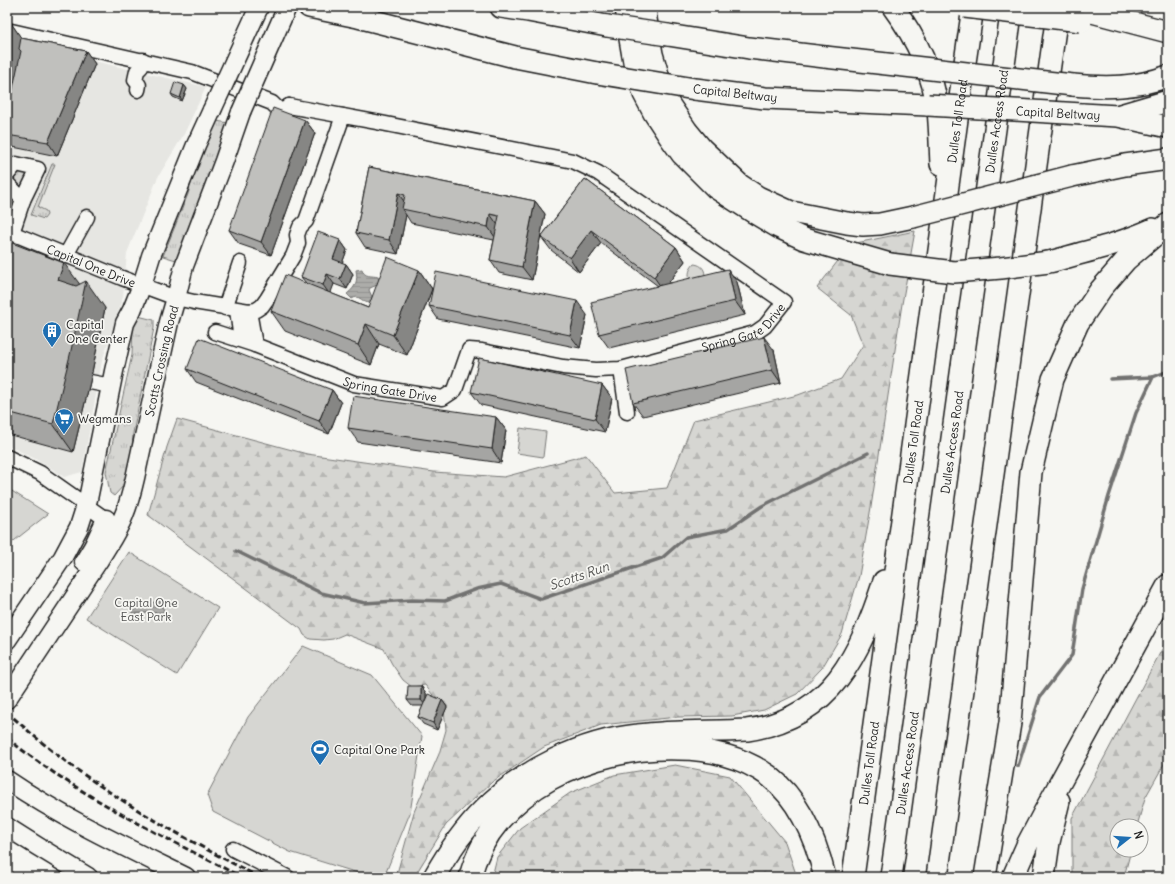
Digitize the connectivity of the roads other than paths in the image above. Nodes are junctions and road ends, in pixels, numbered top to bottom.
1 (258, 7) edge
2 (287, 7) edge
3 (309, 7) edge
4 (501, 7) edge
5 (626, 7) edge
6 (646, 7) edge
7 (893, 7) edge
8 (965, 7) edge
9 (973, 7) edge
10 (1012, 7) edge
11 (1058, 7) edge
12 (522, 9) edge
13 (1079, 12) edge
14 (7, 30) edge
15 (1168, 32) edge
16 (142, 64) junction
17 (1168, 76) edge
18 (139, 88) dead end
19 (1168, 101) edge
20 (343, 116) junction
21 (1118, 116) junction
22 (1168, 127) edge
23 (1168, 158) edge
24 (7, 175) edge
25 (7, 182) edge
26 (23, 200) junction
27 (86, 217) dead end
28 (1168, 223) edge
29 (9, 232) edge
30 (939, 254) junction
31 (66, 255) junction
32 (240, 263) dead end
33 (142, 285) junction
34 (176, 298) junction
35 (237, 310) junction
36 (215, 332) dead end
37 (241, 340) junction
38 (255, 345) junction
39 (621, 369) junction
40 (90, 382) dead end
41 (111, 386) junction
42 (627, 412) dead end
43 (7, 457) edge
44 (906, 489) junction
45 (86, 506) junction
46 (112, 524) junction
47 (1168, 585) edge
48 (7, 640) edge
49 (7, 699) edge
50 (1084, 740) junction
51 (7, 780) edge
52 (7, 827) edge
53 (233, 850) dead end
54 (88, 877) edge
55 (186, 877) edge
56 (286, 877) edge
57 (434, 877) edge
58 (470, 877) edge
59 (825, 877) edge
60 (853, 877) edge
61 (890, 877) edge
62 (937, 877) edge
63 (985, 877) edge
64 (1013, 877) edge
65 (1044, 877) edge

1 - 33 main road, bridge
2 - 34 main road, Scotts Crossing Road, bridge
3 - 21 highway, Capital Beltway, bridge
4 - 12 highway
5 - 28 highway, bridge
6 - 23 highway, bridge
7 - 30 highway
8 - 13 highway, bridge
9 - 30 highway, Dulles Toll Road
10 - 61 highway, Dulles Access Road
11 - 62 highway
12 - 17 highway, bridge
13 - 15 highway
14 - 16 street
16 - 18 street
16 - 20 street, Spring Gate Drive
19 - 21 highway
20 - 35 street
20 - 39 street, Spring Gate Drive
21 - 22 highway, Capital Beltway
24 - 26 street
25 - 26 street
26 - 29 street
27 - 31 street
28 - 63 highway
29 - 31 street, Capital One Drive
30 - 44 highway, Dulles Toll Road
31 - 33 street, Capital One Drive
32 - 35 street
33 - 34 street, Capital One Drive
33 - 41 main road
34 - 35 street
34 - 46 main road, Scotts Crossing Road
35 - 37 street
35 - 38 street
36 - 37 street, Spring Gate Drive
37 - 38 street, Spring Gate Drive
38 - 39 street, Spring Gate Drive
39 - 42 street
40 - 41 street
41 - 45 main road
43 - 45 street
44 - 57 highway
44 - 60 highway, Dulles Toll Road
45 - 46 street
45 - 48 main road
46 - 49 main road, Scotts Crossing Road
47 - 50 highway
50 - 64 highway
50 - 65 highway
51 - 55 main road
52 - 54 main road
53 - 56 street
58 - 59 highway

